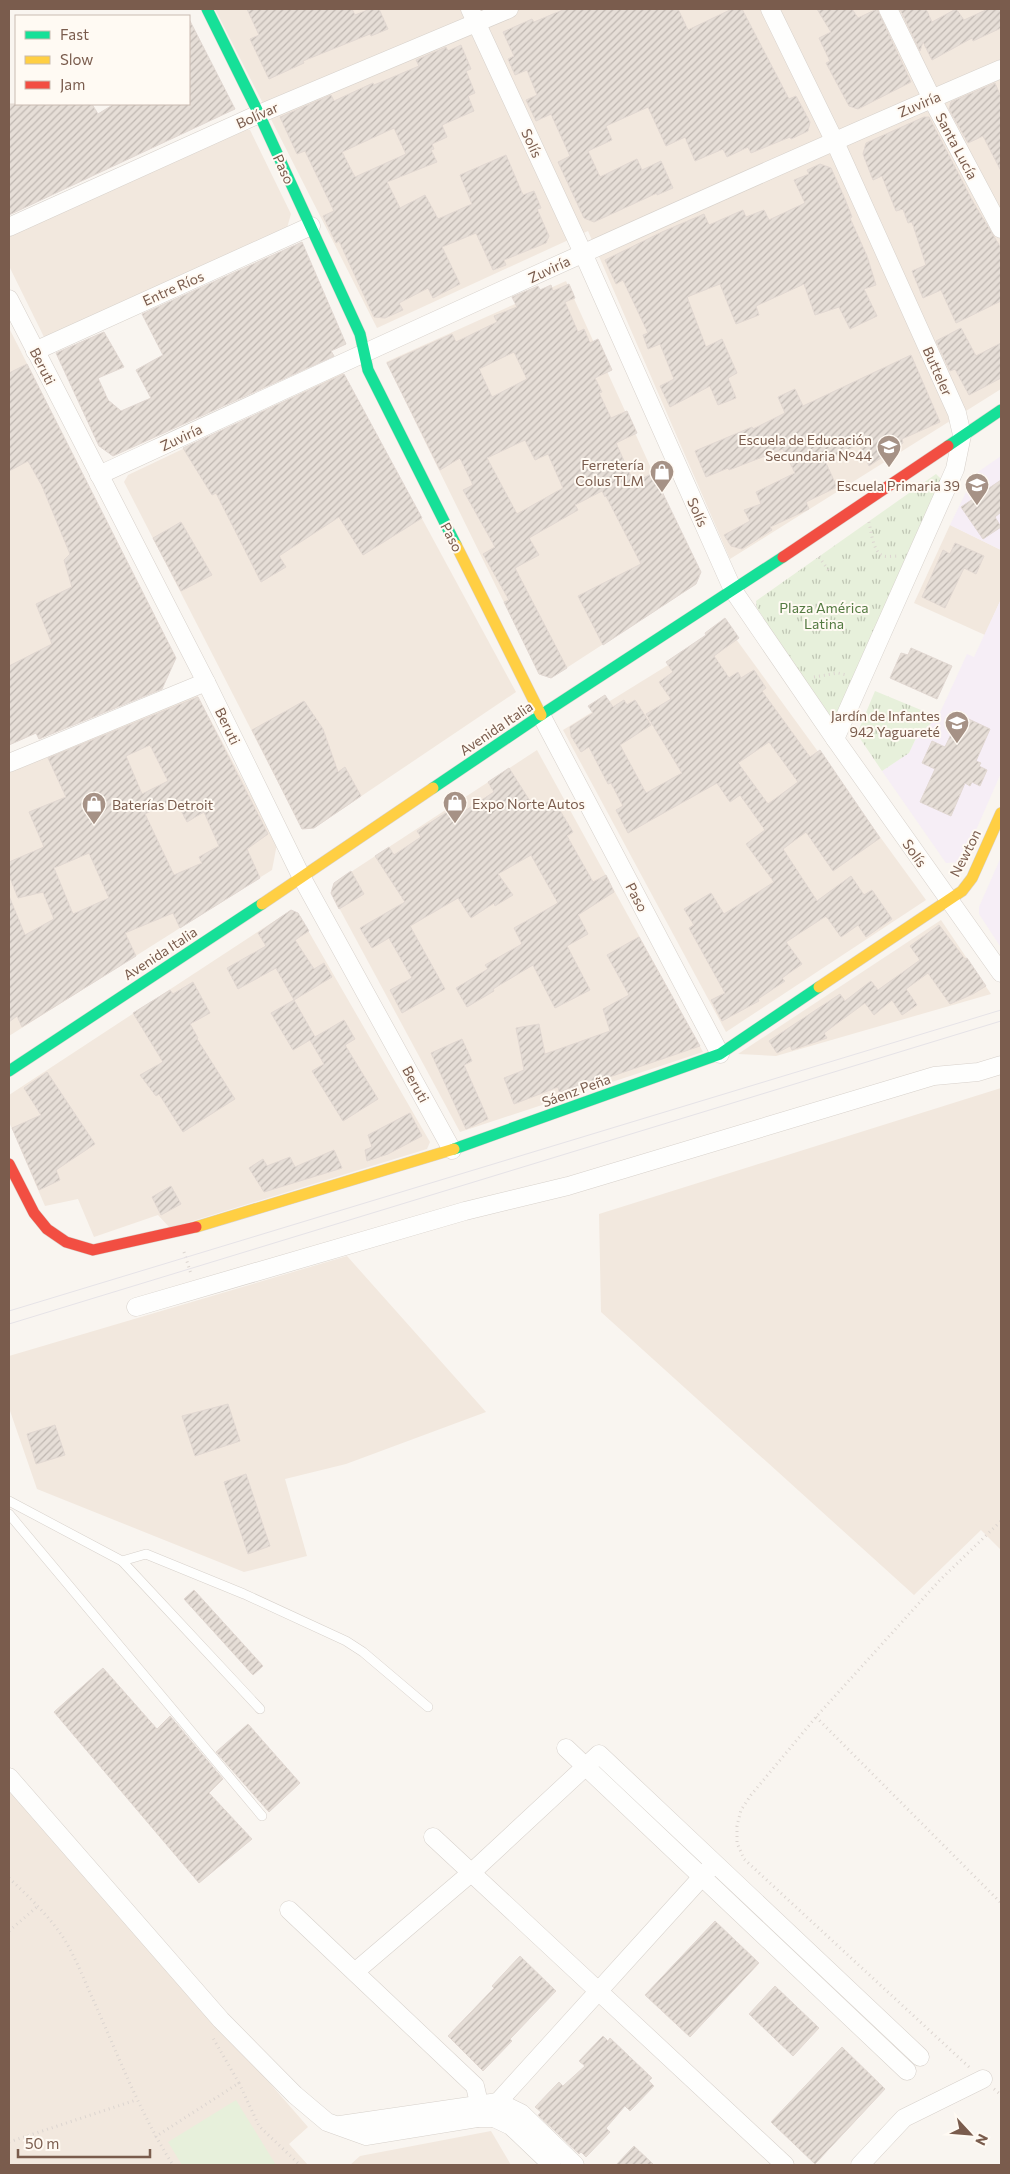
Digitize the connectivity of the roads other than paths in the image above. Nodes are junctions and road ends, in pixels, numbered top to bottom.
1 (207, 9) edge
2 (509, 9) edge
3 (770, 9) edge
4 (888, 9) edge
5 (473, 15) edge
6 (1001, 69) edge
7 (932, 99) junction
8 (258, 114) junction
9 (834, 140) junction
10 (310, 226) junction
11 (9, 227) edge
12 (1001, 229) edge
13 (583, 253) junction
14 (9, 300) edge
15 (35, 351) junction
16 (364, 353) junction
17 (1001, 410) edge
18 (962, 435) junction
19 (99, 475) junction
20 (733, 590) junction
21 (206, 682) junction
22 (541, 715) junction
23 (835, 739) junction
24 (9, 763) edge
25 (1001, 813) edge
26 (302, 878) junction
27 (949, 900) junction
28 (1001, 973) edge
29 (720, 1054) junction
30 (1001, 1065) edge
31 (9, 1071) edge
32 (452, 1150) junction
33 (9, 1164) edge
34 (136, 1308) dead end
35 (9, 1501) edge
36 (9, 1514) edge
37 (122, 1561) junction
38 (428, 1707) dead end
39 (260, 1710) dead end
40 (566, 1748) dead end
41 (586, 1767) junction
42 (9, 1777) edge
43 (262, 1816) dead end
44 (433, 1836) dead end
45 (714, 1864) junction
46 (472, 1872) junction
47 (702, 1876) junction
48 (289, 1910) dead end
49 (356, 1971) junction
50 (597, 1991) junction
51 (920, 2057) dead end
52 (907, 2071) dead end
53 (983, 2079) road end
54 (487, 2110) junction
55 (552, 2165) edge
56 (575, 2165) edge
57 (785, 2165) edge
58 (860, 2165) edge

1 - 8 street, Paso
2 - 5 street, Bolívar
3 - 9 street, Butteler
4 - 7 street, Santa Lucía
5 - 8 street, Bolívar
5 - 13 street, Solís
6 - 7 street, Zuviría
7 - 9 street, Zuviría
7 - 12 street, Santa Lucía
8 - 10 street, Paso
8 - 11 street, Bolívar
9 - 13 street, Zuviría
9 - 18 street, Butteler
10 - 15 street, Entre Ríos
10 - 16 street, Paso
13 - 16 street, Zuviría
13 - 20 street, Solís
14 - 15 street, Beruti
15 - 19 street, Beruti
16 - 19 street, Zuviría
16 - 22 street, Paso
17 - 18 street, Avenida Italia
18 - 20 street, Avenida Italia
18 - 23 street, Butteler
19 - 21 street, Beruti
20 - 22 street, Avenida Italia
20 - 23 street, Solís
21 - 24 street
21 - 26 street, Beruti
22 - 26 street, Avenida Italia
22 - 29 street, Paso
23 - 27 street, Solís
25 - 27 street, Newton
26 - 31 street, Avenida Italia
26 - 32 street, Beruti
27 - 28 street, Solís
27 - 29 street, Sáenz Peña
29 - 32 street, Sáenz Peña
30 - 34 street
32 - 33 street, Sáenz Peña
35 - 37 lane
36 - 43 lane
37 - 38 lane
37 - 39 lane
40 - 41 street
41 - 45 street
41 - 46 street
41 - 47 street
42 - 54 street
44 - 46 street
45 - 47 street
45 - 51 street
46 - 49 street
46 - 50 street
47 - 50 street
47 - 52 street
48 - 49 street
49 - 54 street
50 - 54 street
50 - 57 street
53 - 58 street
54 - 55 street
54 - 56 street

